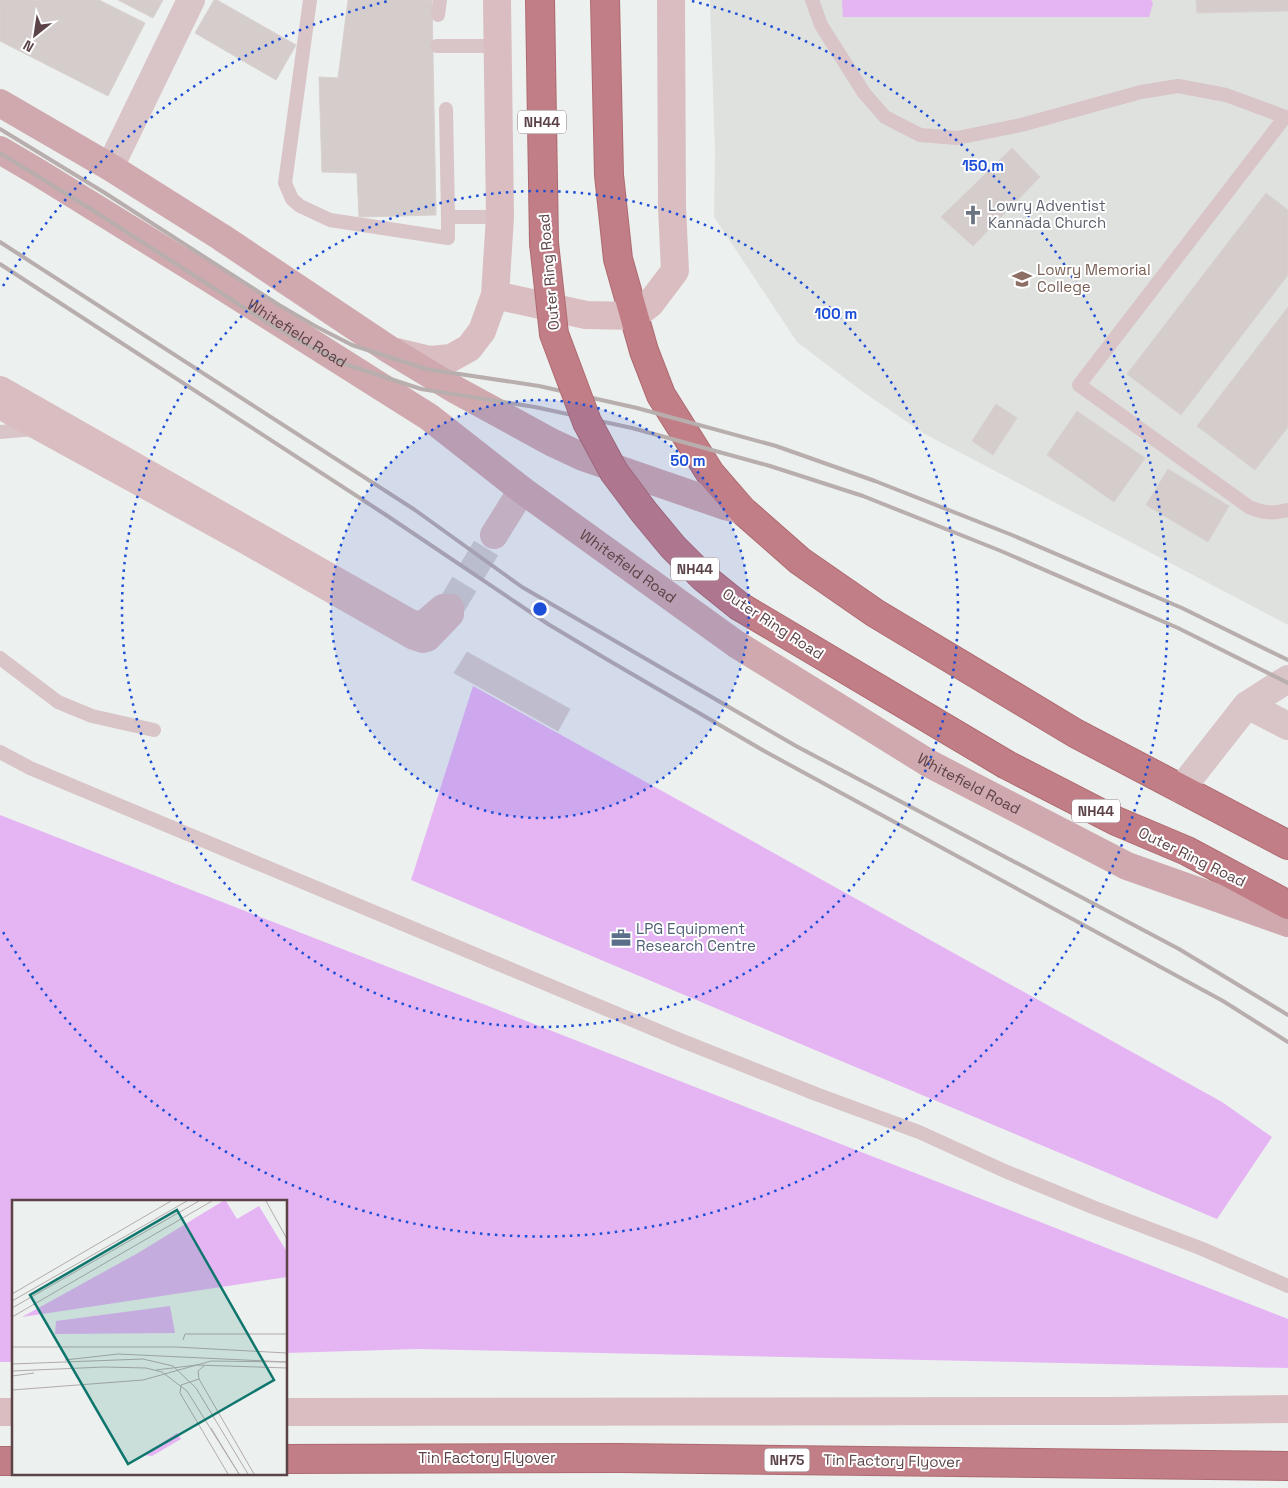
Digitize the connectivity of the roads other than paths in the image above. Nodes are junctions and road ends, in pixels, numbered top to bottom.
1 (191, 0) edge
2 (310, 0) edge
3 (440, 0) edge
4 (497, 0) edge
5 (540, 0) edge
6 (605, 0) edge
7 (812, 0) edge
8 (675, 5) edge
9 (438, 15) dead end
10 (437, 46) dead end
11 (498, 46) junction
12 (0, 103) edge
13 (446, 109) dead end
14 (1287, 117) edge
15 (0, 150) edge
16 (110, 168) junction
17 (448, 217) junction
18 (500, 217) junction
19 (495, 295) junction
20 (634, 316) junction
21 (390, 350) junction
22 (0, 390) edge
23 (0, 406) edge
24 (46, 423) junction
25 (0, 432) edge
26 (522, 490) junction
27 (742, 510) junction
28 (1288, 510) edge
29 (494, 535) tunnel mouth
30 (0, 658) edge
31 (1288, 679) edge
32 (1246, 705) junction
33 (1288, 726) edge
34 (154, 730) dead end
35 (0, 752) edge
36 (1181, 789) junction
37 (1288, 845) edge
38 (1288, 905) edge
39 (1288, 923) edge
40 (1288, 1286) edge
41 (1288, 1409) edge
42 (288, 1412) edge
43 (288, 1459) edge
44 (1288, 1466) edge

1 - 16 street
2 - 17 lane
3 - 9 lane
4 - 11 street
5 - 38 highway, Outer Ring Road / NH44, bridge
6 - 20 highway
7 - 14 lane
8 - 20 street
10 - 11 lane
11 - 18 street
12 - 16 main road
13 - 17 lane
14 - 28 lane
15 - 26 main road, Whitefield Road
16 - 21 main road
17 - 18 lane
18 - 19 street
19 - 20 street
19 - 21 street
20 - 27 highway
21 - 27 main road
22 - 24 street
23 - 24 street
24 - 24 street
24 - 25 lane
26 - 29 street
26 - 39 main road, Whitefield Road
27 - 36 highway
30 - 34 lane
31 - 32 street
32 - 33 street
32 - 36 street
35 - 40 lane
36 - 37 highway
41 - 42 street
43 - 44 highway, Tin Factory Flyover / NH75

